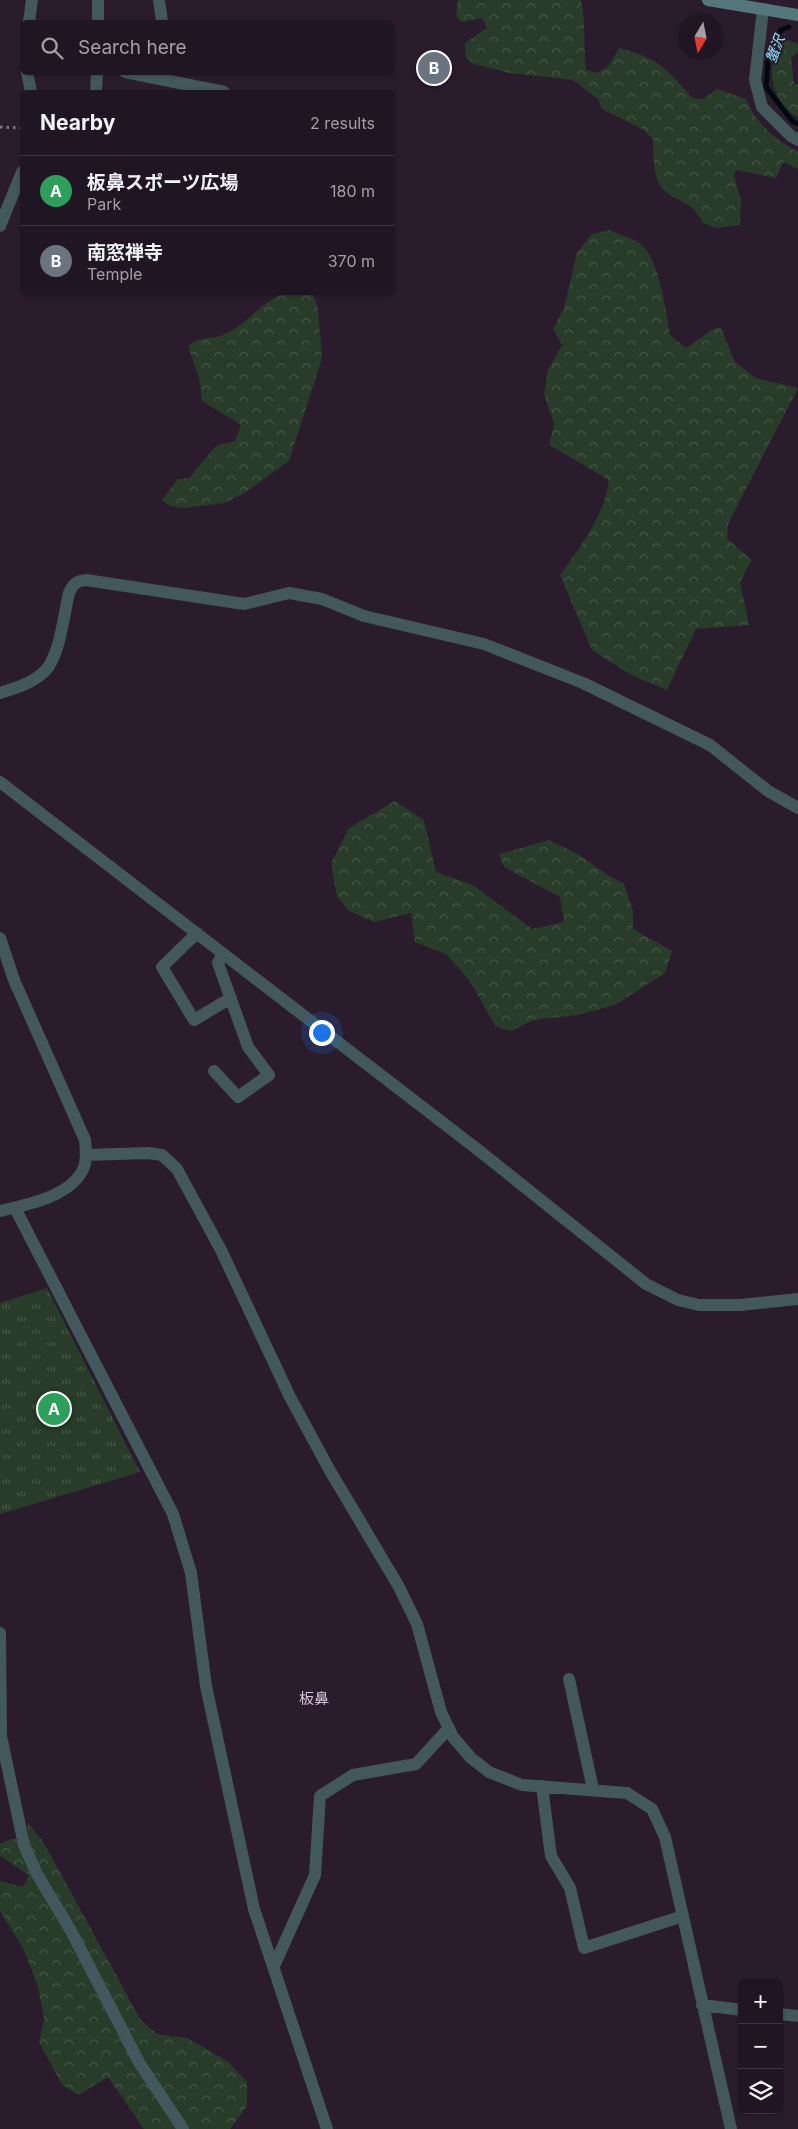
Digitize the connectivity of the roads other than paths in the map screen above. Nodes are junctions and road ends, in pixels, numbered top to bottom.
1 (32, 0) edge
2 (98, 0) edge
3 (159, 0) edge
4 (708, 0) edge
5 (763, 9) junction
6 (798, 15) edge
7 (29, 20) edge
8 (98, 20) edge
9 (162, 20) edge
10 (28, 75) edge
11 (97, 75) edge
12 (169, 76) edge
13 (31, 90) edge
14 (96, 90) edge
15 (217, 90) edge
16 (798, 140) edge
17 (20, 177) edge
18 (0, 226) edge
19 (0, 693) edge
20 (0, 782) edge
21 (798, 808) edge
22 (197, 933) junction
23 (0, 938) edge
24 (223, 953) junction
25 (231, 998) junction
26 (214, 1071) dead end
27 (86, 1155) junction
28 (15, 1208) junction
29 (0, 1211) edge
30 (798, 1299) edge
31 (0, 1633) edge
32 (569, 1679) dead end
33 (449, 1728) junction
34 (542, 1786) junction
35 (593, 1789) junction
36 (683, 1916) junction
37 (274, 1966) junction
38 (702, 2006) junction
39 (738, 2010) edge
40 (783, 2014) edge
41 (798, 2016) edge
42 (183, 2129) edge
43 (327, 2129) edge
44 (731, 2129) edge

1 - 7 street
2 - 8 street
3 - 9 street
4 - 5 main road
5 - 6 main road
5 - 16 street
10 - 13 street
11 - 14 street
12 - 15 street
17 - 18 street
19 - 21 street
20 - 22 street
22 - 24 street
22 - 25 street
23 - 27 street
24 - 25 street
24 - 30 street
25 - 26 street
27 - 28 street
27 - 33 street
28 - 29 street
28 - 37 street
31 - 42 street
32 - 35 street
33 - 34 street
33 - 37 street
34 - 35 street
34 - 36 street
35 - 36 street
36 - 38 street
37 - 43 street
38 - 39 street
38 - 44 street
40 - 41 street

